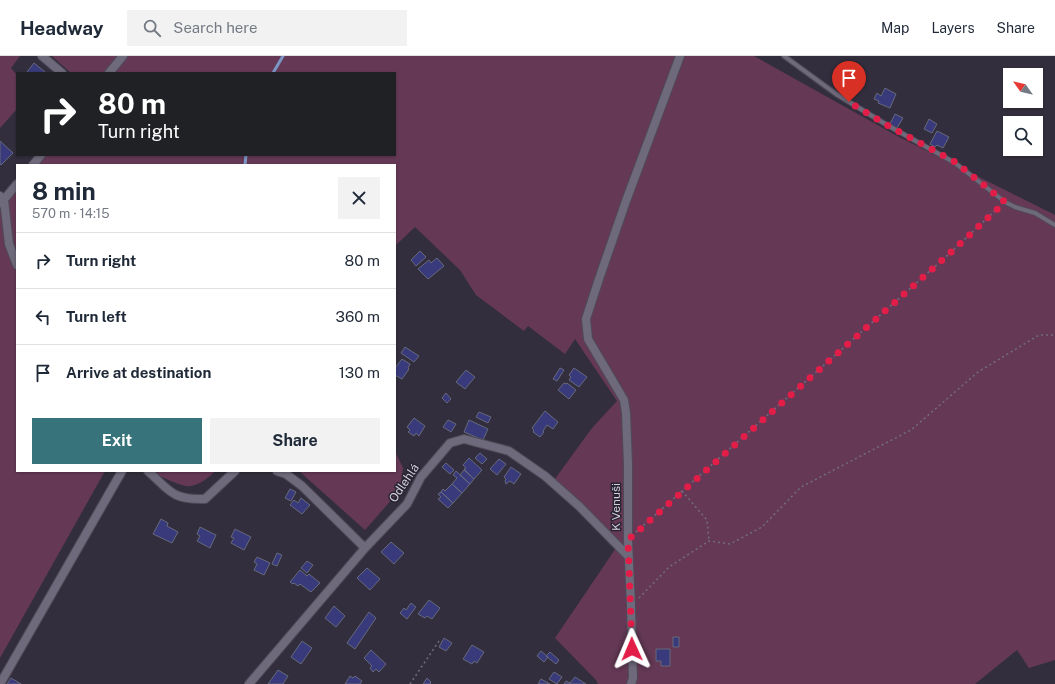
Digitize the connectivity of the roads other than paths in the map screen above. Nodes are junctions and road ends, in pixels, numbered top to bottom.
1 (42, 56) edge
2 (123, 56) edge
3 (680, 56) edge
4 (784, 56) edge
5 (61, 72) edge
6 (110, 72) edge
7 (40, 156) edge
8 (34, 164) edge
9 (16, 185) edge
10 (1, 200) edge
11 (1055, 225) edge
12 (16, 262) edge
13 (121, 472) edge
14 (149, 472) edge
15 (234, 472) edge
16 (280, 472) edge
17 (365, 548) junction
18 (628, 556) junction
19 (0, 684) edge
20 (249, 684) edge
21 (631, 684) edge

1 - 5 street
2 - 6 street
3 - 18 street, K Venuši
4 - 11 lane
7 - 8 street
9 - 10 street
10 - 12 street
13 - 19 street
14 - 15 street
16 - 17 street
17 - 18 street, Odlehlá
17 - 20 street, Odlehlá
18 - 21 street, K Venuši

